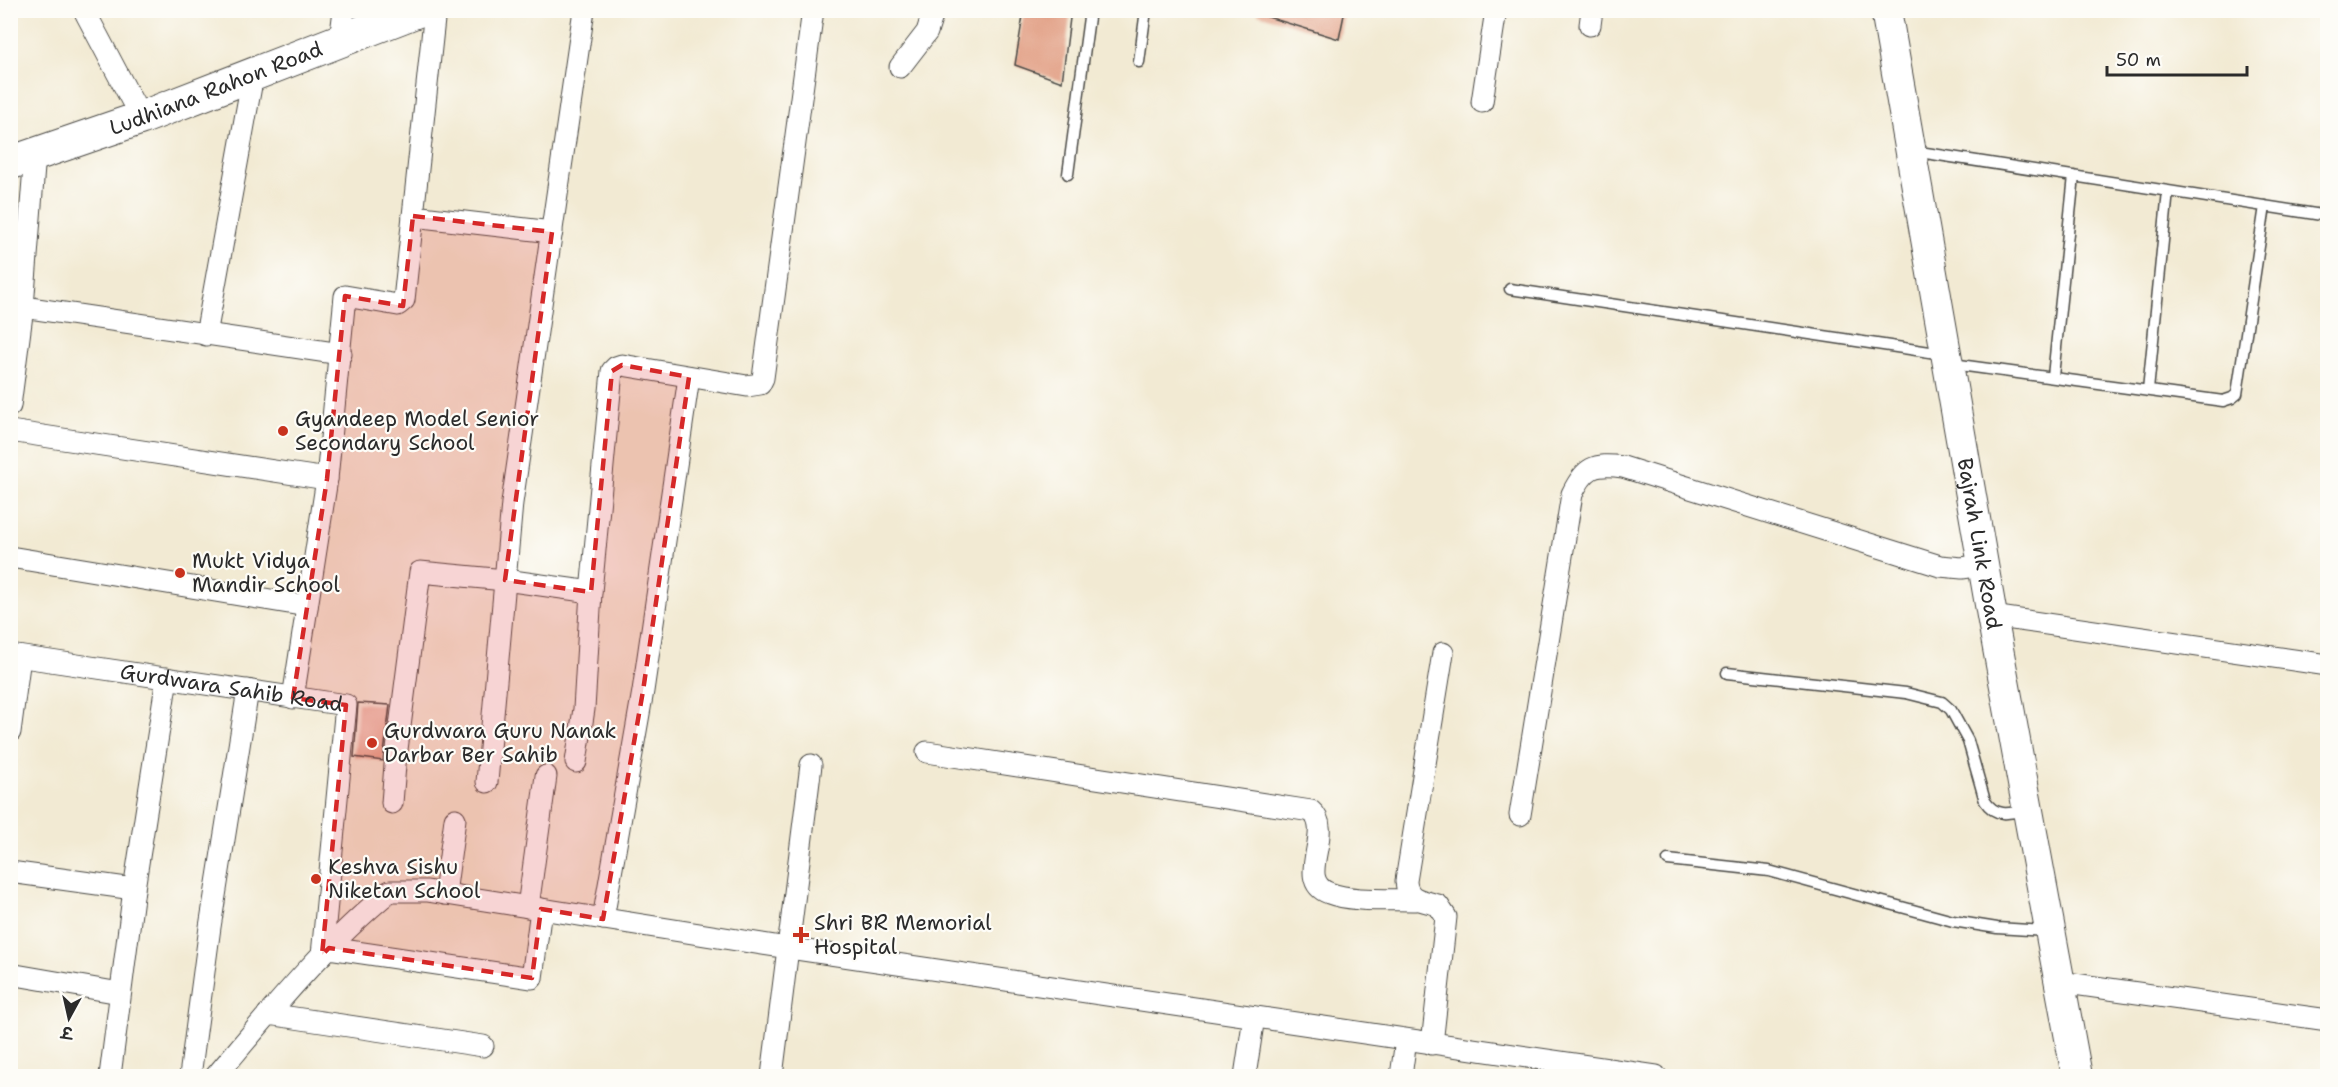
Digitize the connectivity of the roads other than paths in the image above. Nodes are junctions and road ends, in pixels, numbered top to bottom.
1 (84, 10) edge
2 (419, 10) edge
3 (435, 10) edge
4 (584, 10) edge
5 (813, 10) edge
6 (934, 10) edge
7 (1090, 10) edge
8 (1146, 10) edge
9 (1496, 10) edge
10 (1886, 10) edge
11 (342, 26) edge
12 (1139, 62) dead end
13 (900, 67) dead end
14 (253, 75) junction
15 (1482, 102) dead end
16 (141, 118) junction
17 (1911, 151) junction
18 (23, 158) edge
19 (1068, 174) dead end
20 (2074, 176) junction
21 (2168, 191) junction
22 (2265, 206) junction
23 (413, 216) junction
24 (2328, 216) edge
25 (552, 232) junction
26 (1510, 289) dead end
27 (23, 307) junction
28 (206, 335) junction
29 (341, 354) junction
30 (1947, 359) junction
31 (2053, 376) junction
32 (689, 377) junction
33 (2148, 390) junction
34 (10, 406) edge
35 (10, 431) edge
36 (327, 479) junction
37 (10, 557) edge
38 (1983, 565) junction
39 (505, 580) junction
40 (591, 592) junction
41 (307, 606) junction
42 (1992, 616) junction
43 (1443, 653) dead end
44 (15, 656) edge
45 (2328, 665) edge
46 (1727, 673) dead end
47 (167, 678) junction
48 (248, 690) junction
49 (293, 698) junction
50 (10, 732) edge
51 (927, 752) dead end
52 (576, 762) dead end
53 (811, 765) dead end
54 (546, 776) dead end
55 (487, 782) dead end
56 (392, 803) dead end
57 (2028, 809) junction
58 (1520, 815) dead end
59 (454, 819) dead end
60 (1668, 860) dead end
61 (10, 872) edge
62 (134, 889) junction
63 (445, 894) junction
64 (1416, 900) junction
65 (535, 908) junction
66 (603, 919) junction
67 (2050, 932) junction
68 (788, 948) junction
69 (326, 952) junction
70 (10, 974) edge
71 (2060, 982) junction
72 (120, 993) junction
73 (268, 1014) junction
74 (1254, 1017) junction
75 (2328, 1020) edge
76 (1406, 1040) junction
77 (1432, 1044) junction
78 (483, 1046) dead end
79 (110, 1077) edge
80 (190, 1077) edge
81 (216, 1077) edge
82 (772, 1077) edge
83 (1245, 1077) edge
84 (1401, 1077) edge
85 (1656, 1077) edge
86 (2077, 1077) edge

1 - 16 street
2 - 11 main road, Ludhiana Rahon Road
3 - 23 street
4 - 25 street
5 - 32 street
6 - 13 street
7 - 19 lane
8 - 12 lane
9 - 15 street
10 - 17 street, Bajrah Link Road
11 - 14 main road, Ludhiana Rahon Road
14 - 16 main road, Ludhiana Rahon Road
14 - 28 street
16 - 18 main road, Ludhiana Rahon Road
17 - 20 lane
17 - 30 street, Bajrah Link Road
18 - 27 street
20 - 21 lane
20 - 31 lane
21 - 22 lane
21 - 33 lane
22 - 24 lane
22 - 33 lane
23 - 25 street
23 - 29 street
25 - 39 street
26 - 30 lane
27 - 28 street
27 - 34 street
28 - 29 street
29 - 36 street
30 - 31 lane
30 - 38 street, Bajrah Link Road
31 - 33 lane
32 - 40 street
32 - 66 street
35 - 36 street
36 - 41 street
37 - 41 street
38 - 42 street, Bajrah Link Road
38 - 58 street
39 - 40 street
39 - 55 street
39 - 56 street
40 - 52 street
41 - 49 street
42 - 45 street
42 - 57 street, Bajrah Link Road
43 - 64 street
44 - 47 street, Gurdwara Sahib Road
44 - 50 street
46 - 57 lane
47 - 48 street, Gurdwara Sahib Road
47 - 62 street
48 - 49 street, Gurdwara Sahib Road
48 - 80 street
49 - 69 street, Gurdwara Sahib Road
51 - 64 street
53 - 68 street
54 - 65 street
57 - 67 street, Bajrah Link Road
59 - 63 street
60 - 67 lane
61 - 62 street
62 - 72 street
63 - 65 street
63 - 69 street
64 - 77 street
65 - 66 street
65 - 69 street
66 - 68 street
67 - 71 street, Bajrah Link Road
68 - 74 street
68 - 82 street
69 - 73 street
70 - 72 street
71 - 75 street
71 - 86 street, Bajrah Link Road
72 - 79 street
73 - 78 street
73 - 81 street
74 - 76 street
74 - 83 street
76 - 77 street
76 - 84 street
77 - 85 street

